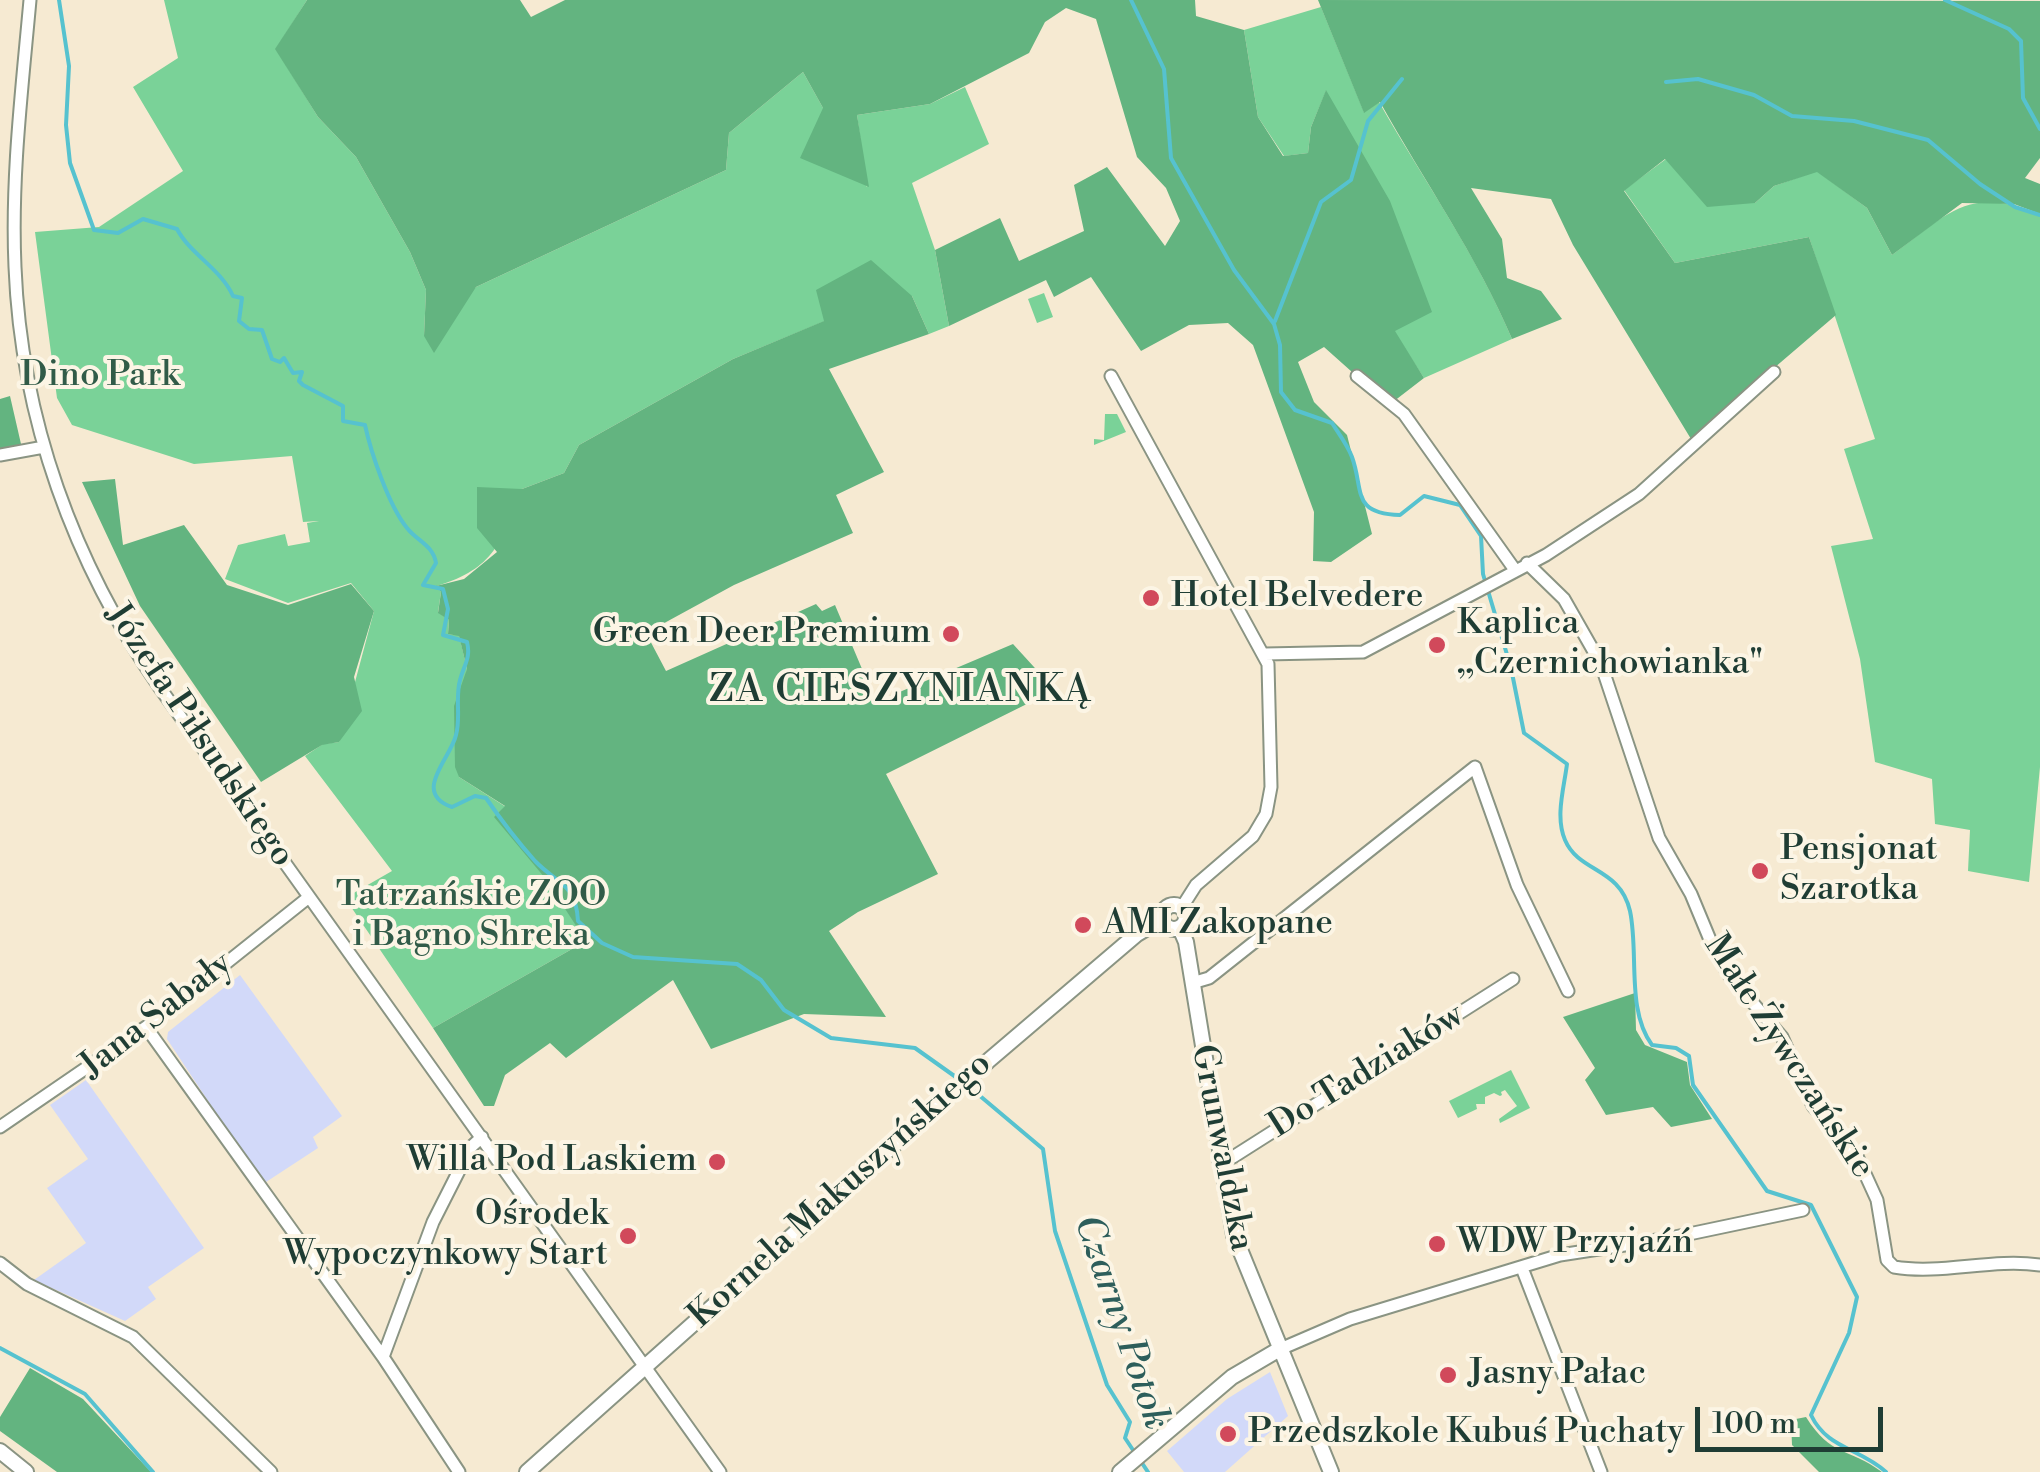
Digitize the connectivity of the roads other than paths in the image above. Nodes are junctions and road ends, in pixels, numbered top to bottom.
1 (30, 0) edge
2 (14, 223) junction
3 (0, 225) edge
4 (1774, 372) dead end
5 (1111, 376) dead end
6 (1357, 376) dead end
7 (44, 447) junction
8 (0, 455) edge
9 (1527, 563) junction
10 (1514, 570) junction
11 (1266, 654) junction
12 (309, 896) junction
13 (1182, 907) junction
14 (1162, 919) junction
15 (1180, 928) junction
16 (1513, 979) dead end
17 (1192, 983) junction
18 (1568, 991) dead end
19 (146, 1027) junction
20 (0, 1128) edge
21 (482, 1138) junction
22 (1219, 1161) junction
23 (1802, 1210) dead end
24 (0, 1263) edge
25 (2040, 1265) edge
26 (1522, 1268) junction
27 (1278, 1350) junction
28 (382, 1357) junction
29 (645, 1364) junction
30 (0, 1451) edge
31 (1125, 1468) edge
32 (26, 1472) edge
33 (270, 1472) edge
34 (459, 1472) edge
35 (527, 1472) edge
36 (720, 1472) edge
37 (1331, 1472) edge
38 (1600, 1472) edge

1 - 2 street, Józefa Piłsudskiego
2 - 3 street
2 - 7 street, Józefa Piłsudskiego
4 - 9 street
5 - 11 street
6 - 10 street
7 - 8 street
7 - 12 street, Józefa Piłsudskiego
9 - 10 street
9 - 25 street, Małe Żywczańskie
10 - 11 street
11 - 13 street
12 - 19 street, Jana Sabały
12 - 21 street, Józefa Piłsudskiego
13 - 14 street
13 - 15 street
14 - 15 street
14 - 29 street, Kornela Makuszyńskiego
15 - 17 street, Grunwaldzka
16 - 22 street, Do Tadziaków
17 - 18 street
17 - 22 street, Grunwaldzka
19 - 20 street, Jana Sabały
19 - 28 street
21 - 28 street
21 - 29 street, Józefa Piłsudskiego
22 - 27 street, Grunwaldzka
23 - 26 street
24 - 33 street
26 - 27 street
26 - 38 street
27 - 31 street
27 - 37 street, Grunwaldzka
28 - 34 street
29 - 35 street, Kornela Makuszyńskiego
29 - 36 street, Józefa Piłsudskiego
30 - 32 street

